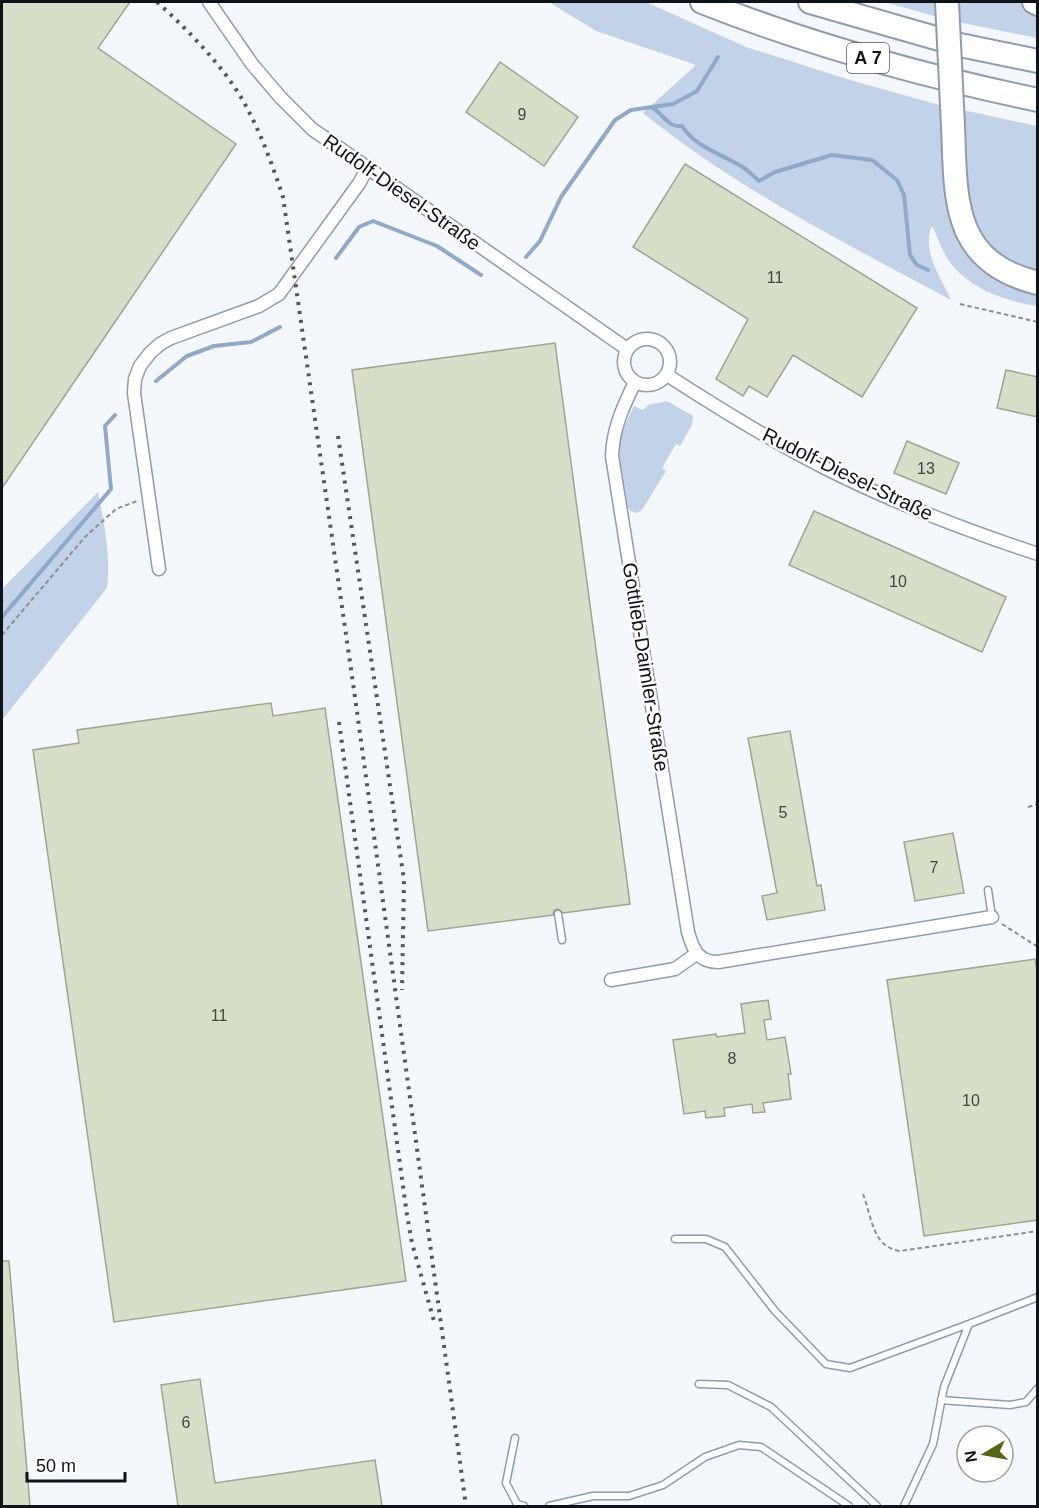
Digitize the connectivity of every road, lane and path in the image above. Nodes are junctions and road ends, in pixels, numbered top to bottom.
1 (208, 2) edge
2 (702, 2) edge
3 (810, 2) edge
4 (947, 2) edge
5 (1034, 2) edge
6 (1038, 4) edge
7 (1038, 61) edge
8 (1038, 100) edge
9 (367, 168) junction
10 (1038, 283) edge
11 (960, 304) dead end
12 (1038, 322) edge
13 (627, 349) junction
14 (667, 375) junction
15 (635, 382) junction
16 (148, 497) junction
17 (1038, 554) edge
18 (159, 568) dead end
19 (2, 635) edge
20 (1038, 804) edge
21 (1028, 807) dead end
22 (988, 890) dead end
23 (558, 914) dead end
24 (992, 917) junction
25 (562, 940) dead end
26 (1038, 947) edge
27 (696, 954) junction
28 (611, 980) dead end
29 (863, 1194) dead end
30 (1038, 1231) edge
31 (675, 1239) dead end
32 (1038, 1297) edge
33 (969, 1324) junction
34 (699, 1384) dead end
35 (1038, 1388) edge
36 (941, 1400) junction
37 (515, 1438) dead end
38 (524, 1506) edge
39 (549, 1506) edge
40 (849, 1506) edge
41 (877, 1506) edge
42 (904, 1506) edge

1 - 9 street, Rudolf-Diesel-Straße
2 - 8 highway, A 7
3 - 7 highway, A 7
4 - 10 highway, bridge
5 - 6 highway
9 - 13 street, Rudolf-Diesel-Straße
9 - 16 street
11 - 12 path
13 - 14 street
13 - 15 street
14 - 15 street
14 - 17 street, Rudolf-Diesel-Straße
15 - 27 street, Gottlieb-Daimler-Straße
16 - 18 street
16 - 19 path
20 - 21 path
22 - 24 lane
23 - 25 lane
24 - 26 path
24 - 27 street
27 - 28 street
29 - 30 path
31 - 33 lane
32 - 33 lane
33 - 36 lane
34 - 41 lane
35 - 36 lane
36 - 42 lane
37 - 38 lane
39 - 40 lane

